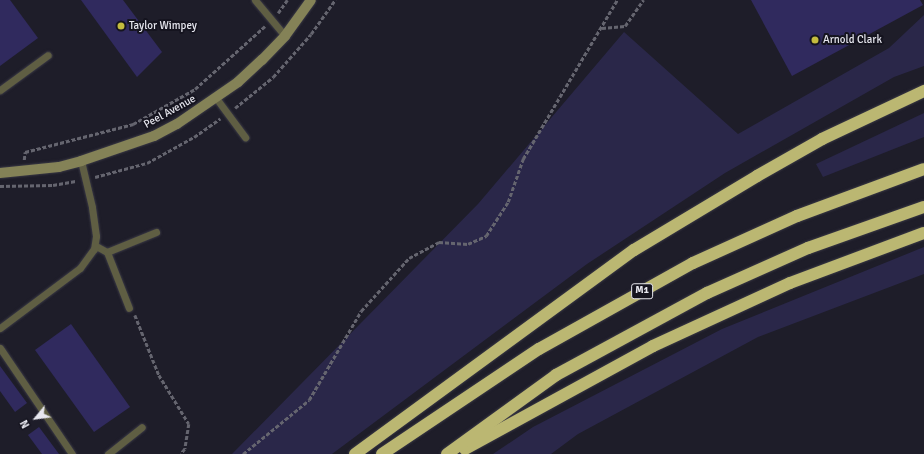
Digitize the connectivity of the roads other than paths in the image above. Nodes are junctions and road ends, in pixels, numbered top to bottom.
1 (255, 0) edge
2 (311, 0) edge
3 (285, 36) junction
4 (48, 55) dead end
5 (0, 90) edge
6 (924, 91) edge
7 (216, 98) junction
8 (245, 137) dead end
9 (81, 161) junction
10 (924, 169) edge
11 (0, 173) edge
12 (924, 207) edge
13 (156, 232) dead end
14 (924, 233) edge
15 (96, 246) junction
16 (107, 252) junction
17 (129, 308) road end
18 (0, 328) edge
19 (0, 348) edge
20 (142, 428) dead end
21 (72, 454) edge
22 (108, 454) edge
23 (355, 454) edge
24 (382, 454) edge
25 (447, 454) edge
26 (456, 454) edge

1 - 3 lane
2 - 3 street, Peel Avenue
3 - 7 street, Peel Avenue
4 - 5 lane
6 - 23 highway
7 - 8 lane
7 - 9 street, Peel Avenue
9 - 11 street, Peel Avenue
9 - 15 lane
10 - 24 highway, M1
12 - 25 highway
13 - 16 lane
14 - 26 highway
15 - 16 lane
15 - 18 lane
16 - 17 lane
19 - 21 lane
20 - 22 lane

